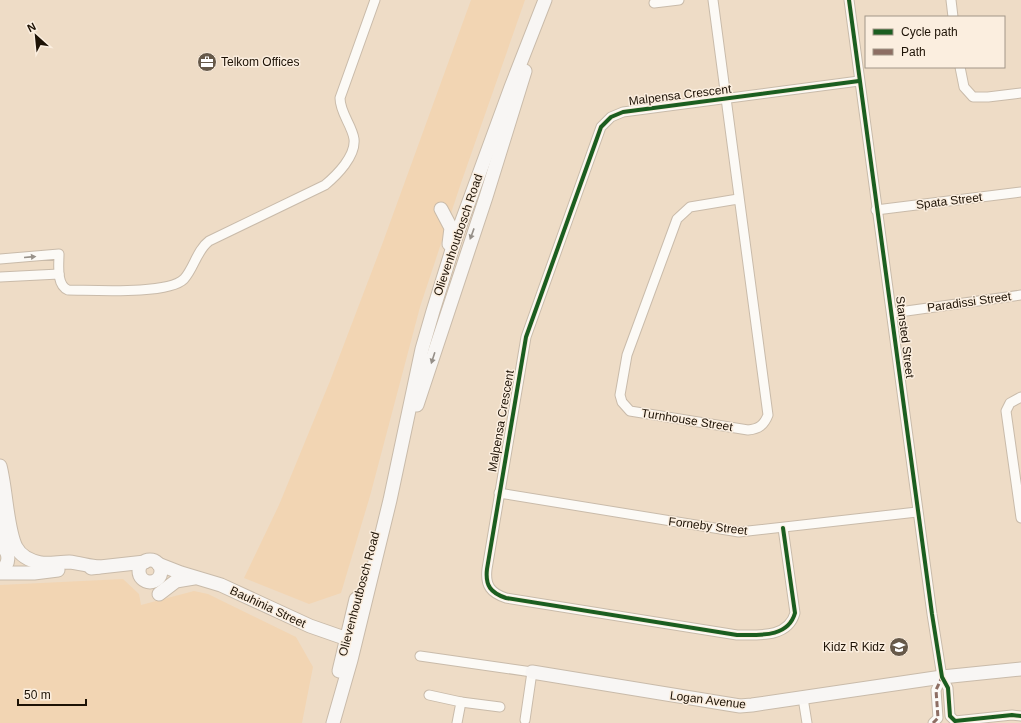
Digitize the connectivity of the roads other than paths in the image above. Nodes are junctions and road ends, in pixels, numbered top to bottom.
1 (375, 0) edge
2 (679, 0) edge
3 (713, 0) edge
4 (849, 0) edge
5 (951, 0) edge
6 (654, 3) dead end
7 (543, 5) edge
8 (954, 16) edge
9 (960, 68) edge
10 (860, 81) junction
11 (519, 93) junction
12 (1021, 93) edge
13 (726, 99) junction
14 (1021, 192) edge
15 (738, 199) junction
16 (441, 209) dead end
17 (876, 210) junction
18 (463, 218) junction
19 (0, 259) edge
20 (59, 274) junction
21 (0, 277) edge
22 (1021, 295) edge
23 (432, 311) junction
24 (892, 313) junction
25 (1021, 397) edge
26 (0, 465) edge
27 (396, 467) junction
28 (499, 493) junction
29 (1020, 498) edge
30 (917, 512) junction
31 (1021, 518) edge
32 (783, 528) junction
33 (3, 547) edge
34 (145, 562) junction
35 (158, 564) junction
36 (116, 566) junction
37 (99, 567) junction
38 (0, 572) edge
39 (43, 572) junction
40 (181, 573) junction
41 (160, 577) junction
42 (195, 577) junction
43 (142, 578) junction
44 (158, 594) dead end
45 (350, 640) junction
46 (420, 656) dead end
47 (1021, 669) edge
48 (532, 672) junction
49 (942, 677) junction
50 (429, 695) dead end
51 (803, 698) junction
52 (461, 702) junction
53 (500, 707) dead end
54 (1021, 716) edge
55 (525, 720) dead end
56 (325, 723) edge
57 (333, 723) edge
58 (457, 723) edge
59 (807, 723) edge
60 (934, 723) edge

1 - 20 street
2 - 6 street
3 - 13 street, Turnhouse Street
4 - 10 street, Stansted Street
5 - 8 street
7 - 11 main road, Olievenhoutbosch Road
7 - 18 main road, Olievenhoutbosch Road
9 - 12 street
10 - 13 street, Malpensa Crescent
10 - 17 street, Stansted Street
11 - 18 main road
11 -> 27 main road, Olievenhoutbosch Road
13 - 15 street, Turnhouse Street
13 - 28 street, Malpensa Crescent
14 - 17 street, Spata Street
15 - 15 street, Turnhouse Street
16 - 23 main road
17 - 24 street, Stansted Street
18 - 23 main road, Olievenhoutbosch Road
19 -> 20 street
20 - 21 street
22 - 24 street, Paradissi Street
23 - 27 main road, Olievenhoutbosch Road
24 - 30 street, Stansted Street
25 - 29 street
26 - 33 main road
26 - 37 main road
27 - 45 main road, Olievenhoutbosch Road
28 - 32 street, Forneby Street
28 - 32 street, Malpensa Crescent
29 - 31 street
30 - 32 street, Forneby Street
30 - 49 street, Stansted Street
33 - 38 main road
33 - 39 main road
34 - 35 main road
34 - 36 main road
34 - 43 main road
35 - 40 main road, Bauhinia Street
35 - 41 main road
36 - 37 main road
36 - 43 main road
37 - 39 main road
38 - 39 main road
40 - 41 main road, Bauhinia Street
40 - 42 main road, Bauhinia Street
41 - 43 main road
42 - 44 main road
42 - 45 main road, Bauhinia Street
45 - 56 main road, Olievenhoutbosch Road
45 - 57 main road, Olievenhoutbosch Road
46 - 48 street, Logan Avenue
47 - 49 main road, Logan Avenue
48 - 51 main road, Logan Avenue
48 - 55 street
49 - 51 main road, Logan Avenue
49 - 54 street
49 - 60 street
50 - 52 street
51 - 59 street
52 - 53 street
52 - 58 street

